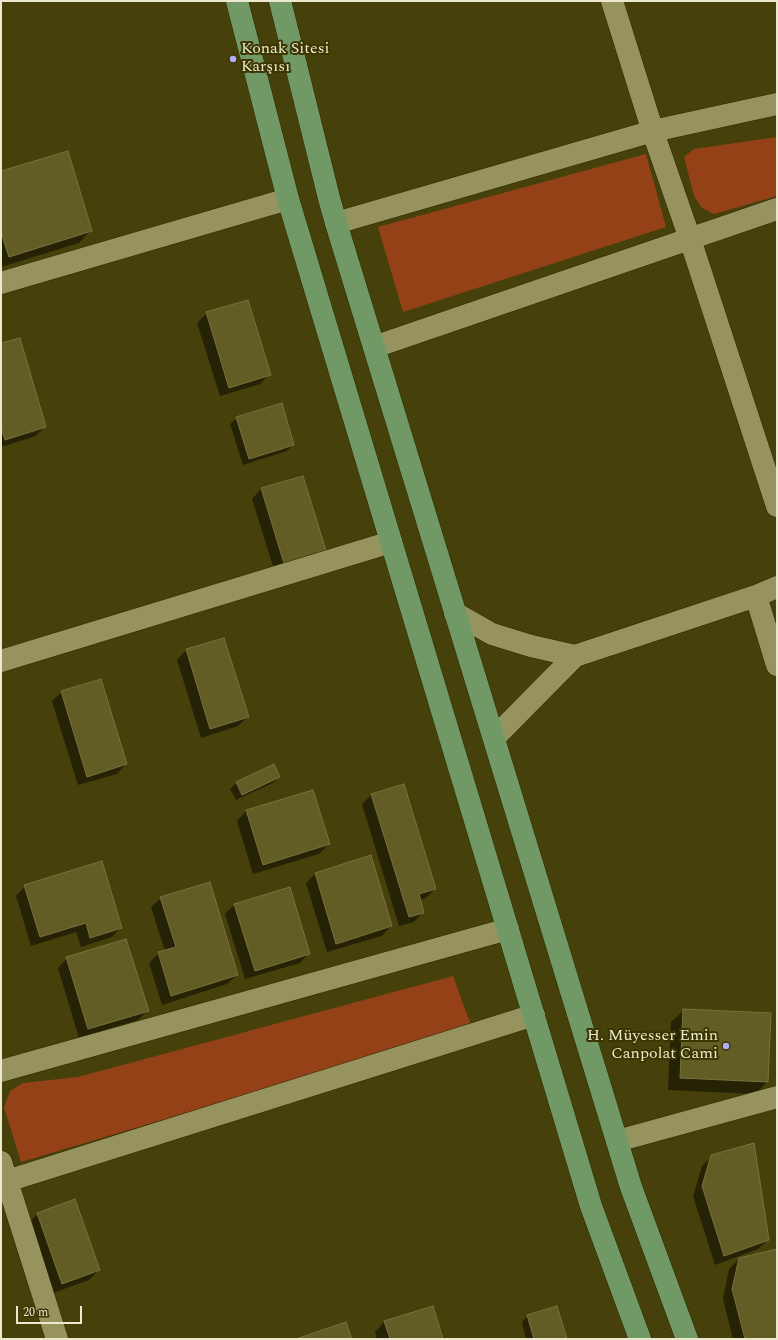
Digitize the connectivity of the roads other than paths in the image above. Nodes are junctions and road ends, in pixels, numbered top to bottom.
1 (237, 1) edge
2 (280, 1) edge
3 (612, 1) edge
4 (777, 104) edge
5 (653, 131) junction
6 (288, 199) junction
7 (777, 209) edge
8 (336, 223) junction
9 (690, 239) junction
10 (1, 283) edge
11 (374, 347) junction
12 (777, 506) edge
13 (391, 542) junction
14 (777, 587) edge
15 (756, 596) junction
16 (455, 614) junction
17 (575, 656) junction
18 (1, 661) edge
19 (777, 665) edge
20 (494, 738) junction
21 (508, 929) junction
22 (534, 1015) junction
23 (1, 1072) edge
24 (777, 1097) edge
25 (617, 1141) junction
26 (4, 1171) edge
27 (57, 1339) edge
28 (640, 1339) edge
29 (687, 1339) edge

1 - 6 main road
2 - 8 main road
3 - 5 street
4 - 5 street
5 - 8 street
5 - 9 street
6 - 10 street
6 - 13 main road
7 - 9 street
8 - 11 main road
9 - 11 street
9 - 12 street
11 - 16 main road
13 - 18 street
13 - 21 main road
14 - 15 street
15 - 17 street
15 - 19 street
16 - 17 street
16 - 20 main road
17 - 20 street
20 - 25 main road
21 - 22 main road
21 - 23 street
22 - 26 street
22 - 28 main road
24 - 25 street
25 - 29 main road
26 - 27 street

